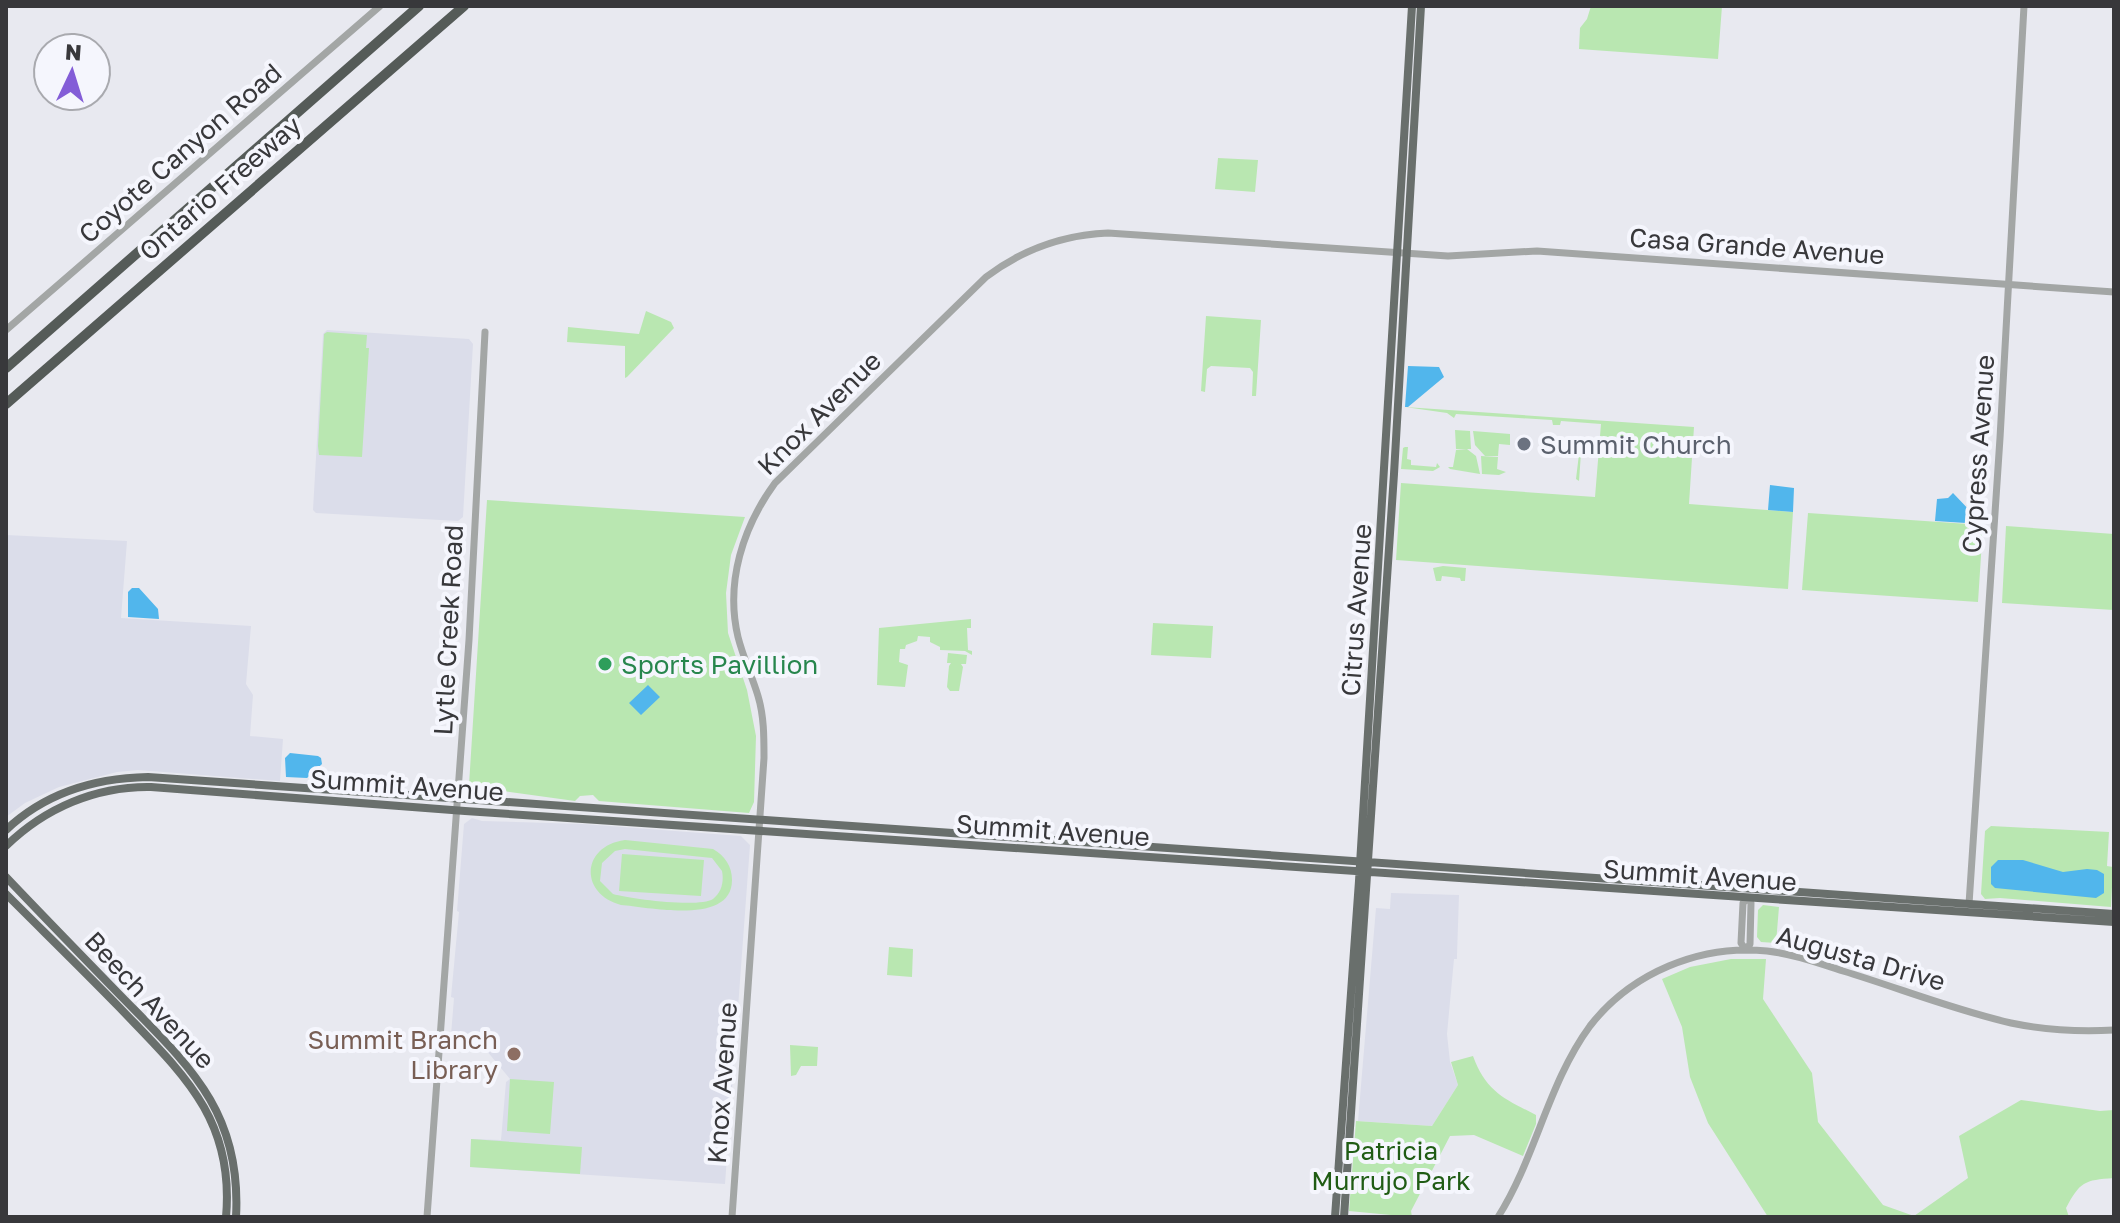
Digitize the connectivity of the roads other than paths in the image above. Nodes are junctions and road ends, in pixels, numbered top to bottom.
1 (380, 6) edge
2 (419, 6) edge
3 (464, 6) edge
4 (1412, 6) edge
5 (1421, 6) edge
6 (2024, 6) edge
7 (1403, 252) junction
8 (2009, 284) junction
9 (2114, 292) edge
10 (6, 330) edge
11 (485, 332) dead end
12 (6, 368) edge
13 (6, 404) edge
14 (458, 799) junction
15 (457, 810) junction
16 (760, 826) junction
17 (6, 830) edge
18 (6, 846) edge
19 (1364, 868) junction
20 (6, 877) edge
21 (6, 894) edge
22 (1748, 898) junction
23 (1969, 904) junction
24 (2114, 914) edge
25 (2114, 922) edge
26 (1746, 950) junction
27 (2114, 1030) edge
28 (226, 1217) edge
29 (236, 1217) edge
30 (427, 1217) edge
31 (732, 1217) edge
32 (1335, 1217) edge
33 (1344, 1217) edge
34 (1498, 1217) edge

1 - 10 street, Coyote Canyon Road
2 - 12 highway, Ontario Freeway
3 - 13 highway, Ontario Freeway
4 - 7 main road, Citrus Avenue
5 - 7 main road, Citrus Avenue
6 - 8 street, Cypress Avenue
7 - 8 street, Casa Grande Avenue
7 - 16 street, Knox Avenue
7 - 19 main road, Citrus Avenue
8 - 9 street, Casa Grande Avenue
8 - 23 street, Cypress Avenue
11 - 14 street, Lytle Creek Road
14 - 15 street, Lytle Creek Road
14 - 16 main road, Summit Avenue
14 - 17 main road, Summit Avenue
15 - 16 main road, Summit Avenue
15 - 18 main road, Summit Avenue
15 - 30 street, Lytle Creek Road
16 - 19 main road, Summit Avenue
16 - 31 street, Knox Avenue
19 - 22 main road, Summit Avenue
19 - 23 main road, Summit Avenue
19 - 32 main road, Citrus Avenue
19 - 33 main road, Citrus Avenue
20 - 29 main road, Beech Avenue
21 - 28 main road, Beech Avenue
22 - 25 main road, Summit Avenue
22 - 26 street
23 - 24 main road, Summit Avenue
26 - 27 street, Augusta Drive
26 - 34 street, Augusta Drive

